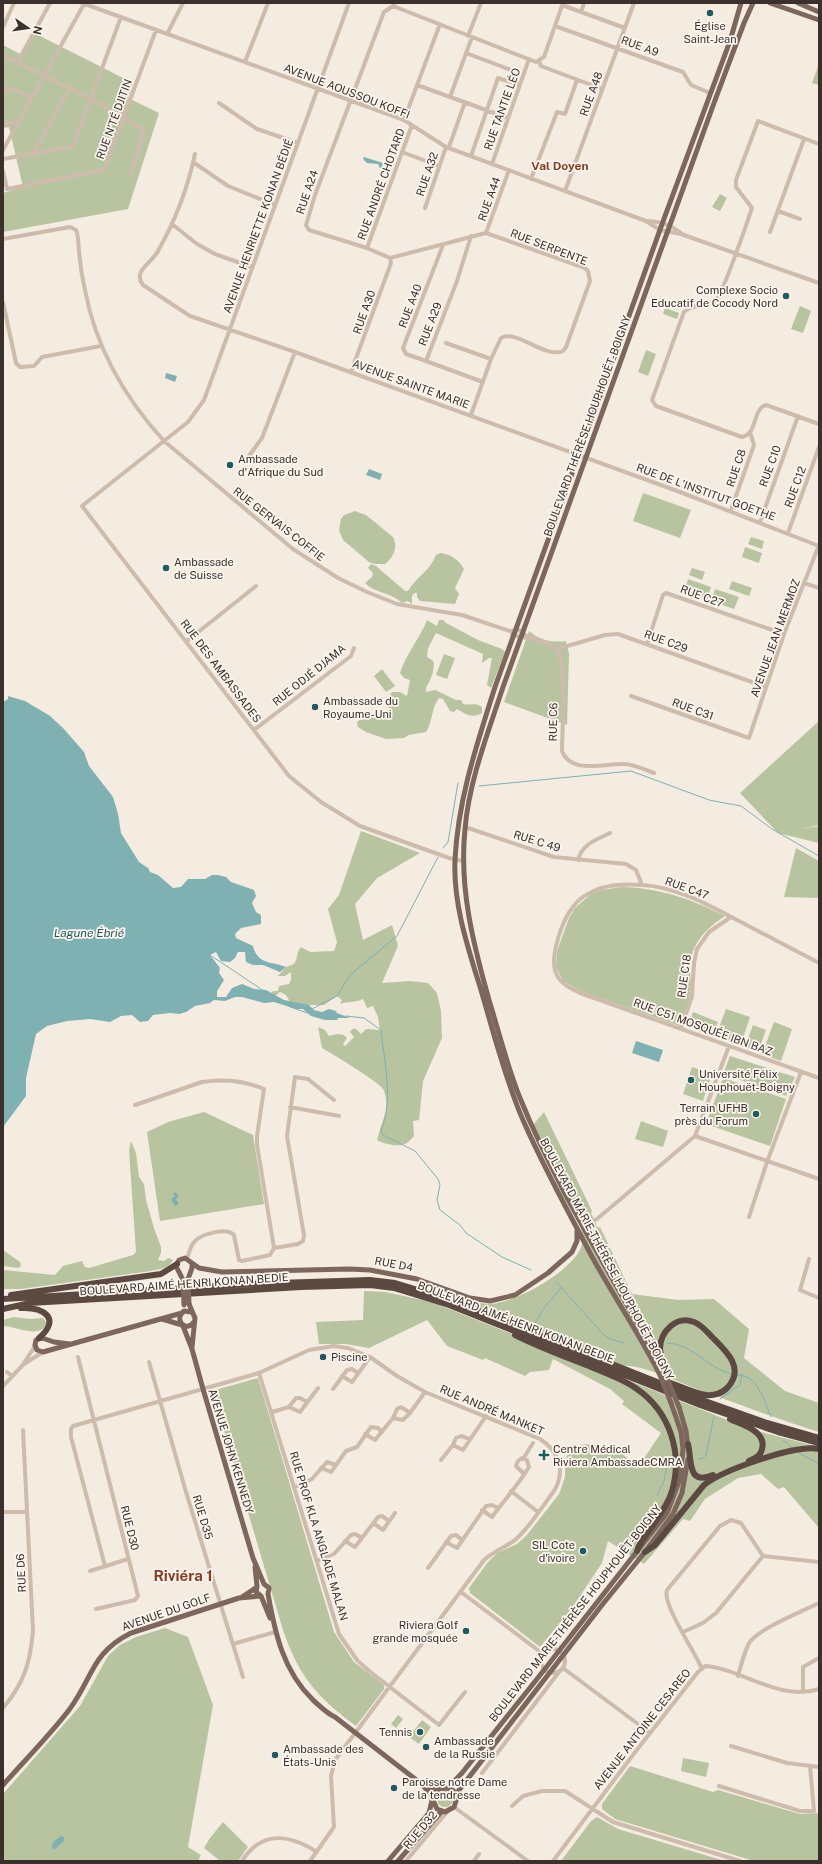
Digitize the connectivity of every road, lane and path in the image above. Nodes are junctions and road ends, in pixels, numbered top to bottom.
1 (14, 3) edge
2 (50, 3) edge
3 (83, 3) edge
4 (268, 3) edge
5 (349, 3) edge
6 (481, 3) edge
7 (584, 3) edge
8 (634, 3) edge
9 (741, 3) edge
10 (753, 3) edge
11 (770, 3) edge
12 (798, 3) edge
13 (182, 4) edge
14 (394, 4) edge
15 (563, 4) edge
16 (581, 12) junction
17 (819, 12) edge
18 (121, 18) junction
19 (4, 20) edge
20 (819, 20) edge
21 (440, 24) junction
22 (555, 26) junction
23 (3, 27) edge
24 (625, 28) junction
25 (156, 30) junction
26 (167, 34) junction
27 (470, 37) junction
28 (618, 48) junction
29 (466, 53) junction
30 (3, 55) edge
31 (529, 60) junction
32 (539, 61) junction
33 (18, 62) junction
34 (245, 62) junction
35 (511, 70) dead end
36 (44, 75) junction
37 (577, 80) junction
38 (417, 85) junction
39 (520, 85) junction
40 (70, 88) junction
41 (318, 89) junction
42 (602, 89) junction
43 (3, 92) edge
44 (710, 92) junction
45 (450, 97) junction
46 (31, 98) junction
47 (91, 99) junction
48 (351, 101) junction
49 (465, 102) junction
50 (219, 103) dead end
51 (487, 111) junction
52 (124, 118) junction
53 (508, 118) junction
54 (404, 120) junction
55 (19, 121) junction
56 (3, 124) edge
57 (412, 125) junction
58 (804, 139) junction
59 (298, 143) junction
60 (819, 144) edge
61 (447, 147) junction
62 (3, 150) edge
63 (402, 152) junction
64 (33, 154) junction
65 (195, 154) dead end
66 (471, 156) junction
67 (3, 159) edge
68 (193, 162) junction
69 (492, 164) junction
70 (439, 166) junction
71 (683, 169) junction
72 (3, 170) edge
73 (509, 170) junction
74 (690, 171) junction
75 (131, 174) dead end
76 (531, 179) junction
77 (565, 191) junction
78 (274, 206) junction
79 (425, 208) dead end
80 (778, 210) junction
81 (800, 219) dead end
82 (646, 221) junction
83 (663, 223) junction
84 (172, 224) junction
85 (670, 226) junction
86 (660, 230) junction
87 (668, 232) junction
88 (770, 232) dead end
89 (486, 233) junction
90 (681, 234) junction
91 (471, 236) junction
92 (3, 239) edge
93 (443, 245) junction
94 (367, 248) junction
95 (735, 253) junction
96 (390, 258) junction
97 (252, 267) junction
98 (819, 283) edge
99 (636, 299) junction
100 (3, 302) edge
101 (643, 302) junction
102 (230, 329) junction
103 (446, 343) dead end
104 (101, 346) junction
105 (295, 352) junction
106 (491, 359) junction
107 (426, 361) junction
108 (351, 372) junction
109 (483, 382) junction
110 (471, 416) junction
111 (798, 416) junction
112 (819, 424) edge
113 (750, 432) junction
114 (164, 441) junction
115 (819, 447) edge
116 (578, 455) junction
117 (586, 458) junction
118 (246, 460) dead end
119 (731, 510) junction
120 (760, 522) junction
121 (788, 533) junction
122 (819, 546) edge
123 (804, 583) junction
124 (256, 586) dead end
125 (819, 588) edge
126 (517, 630) junction
127 (510, 631) junction
128 (523, 632) junction
129 (784, 634) junction
130 (514, 636) junction
131 (521, 638) junction
132 (529, 638) junction
133 (186, 641) junction
134 (647, 644) junction
135 (354, 648) dead end
136 (557, 649) junction
137 (766, 687) junction
138 (631, 696) dead end
139 (254, 730) junction
140 (748, 738) joint
141 (654, 774) dead end
142 (465, 827) junction
143 (610, 833) dead end
144 (455, 860) junction
145 (578, 860) junction
146 (463, 861) junction
147 (642, 885) junction
148 (731, 917) junction
149 (819, 963) edge
150 (580, 994) joint
151 (681, 1029) junction
152 (729, 1046) junction
153 (801, 1072) junction
154 (819, 1078) edge
155 (334, 1100) dead end
156 (135, 1105) dead end
157 (290, 1107) junction
158 (339, 1116) dead end
159 (695, 1136) junction
160 (767, 1162) junction
161 (819, 1179) edge
162 (749, 1217) dead end
163 (577, 1226) junction
164 (584, 1227) junction
165 (274, 1248) junction
166 (187, 1259) junction
167 (809, 1259) dead end
168 (177, 1264) junction
169 (192, 1264) junction
170 (189, 1273) junction
171 (180, 1274) junction
172 (185, 1280) junction
173 (3, 1298) edge
174 (819, 1298) edge
175 (186, 1304) junction
176 (3, 1309) edge
177 (182, 1312) junction
178 (191, 1312) junction
179 (482, 1318) junction
180 (161, 1319) junction
181 (195, 1321) junction
182 (183, 1325) junction
183 (39, 1338) junction
184 (47, 1340) junction
185 (70, 1344) junction
186 (35, 1346) junction
187 (192, 1349) junction
188 (45, 1352) junction
189 (78, 1357) dead end
190 (370, 1357) junction
191 (149, 1362) dead end
192 (22, 1366) junction
193 (622, 1367) junction
194 (7, 1372) dead end
195 (260, 1373) junction
196 (358, 1373) junction
197 (12, 1376) junction
198 (342, 1376) junction
199 (663, 1376) junction
200 (3, 1386) edge
201 (318, 1388) dead end
202 (202, 1389) junction
203 (333, 1389) dead end
204 (425, 1392) junction
205 (160, 1401) junction
206 (307, 1402) junction
207 (700, 1405) junction
208 (289, 1407) junction
209 (272, 1412) junction
210 (410, 1413) junction
211 (486, 1416) junction
212 (393, 1418) junction
213 (94, 1420) junction
214 (778, 1429) junction
215 (23, 1430) dead end
216 (382, 1432) junction
217 (365, 1434) junction
218 (819, 1438) edge
219 (470, 1439) junction
220 (533, 1443) dead end
221 (819, 1443) edge
222 (688, 1444) junction
223 (452, 1445) junction
224 (819, 1449) edge
225 (523, 1459) junction
226 (441, 1460) dead end
227 (336, 1465) junction
228 (321, 1468) junction
229 (524, 1474) junction
230 (295, 1487) junction
231 (510, 1491) junction
232 (498, 1508) junction
233 (482, 1510) junction
234 (3, 1512) edge
235 (27, 1512) junction
236 (538, 1512) junction
237 (395, 1513) dead end
238 (389, 1521) junction
239 (373, 1523) junction
240 (362, 1538) junction
241 (462, 1540) junction
242 (346, 1541) junction
243 (446, 1542) junction
244 (637, 1551) junction
245 (645, 1552) junction
246 (763, 1556) junction
247 (253, 1558) junction
248 (128, 1559) junction
249 (317, 1561) junction
250 (819, 1562) edge
251 (105, 1566) junction
252 (428, 1568) dead end
253 (90, 1571) dead end
254 (264, 1584) junction
255 (257, 1587) junction
256 (461, 1592) junction
257 (268, 1594) junction
258 (261, 1596) junction
259 (239, 1598) junction
260 (819, 1603) edge
261 (220, 1604) junction
262 (96, 1609) dead end
263 (275, 1630) junction
264 (683, 1632) junction
265 (232, 1644) junction
266 (559, 1650) junction
267 (544, 1654) junction
268 (564, 1654) junction
269 (819, 1658) edge
270 (563, 1668) junction
271 (544, 1669) junction
272 (702, 1669) junction
273 (559, 1672) junction
274 (549, 1673) junction
275 (738, 1676) junction
276 (243, 1677) dead end
277 (390, 1686) junction
278 (819, 1689) edge
279 (465, 1692) dead end
280 (803, 1692) junction
281 (3, 1708) edge
282 (356, 1732) junction
283 (650, 1733) junction
284 (731, 1746) dead end
285 (810, 1766) junction
286 (819, 1767) edge
287 (482, 1774) dead end
288 (420, 1782) junction
289 (3, 1785) edge
290 (719, 1786) dead end
291 (448, 1788) junction
292 (439, 1789) junction
293 (456, 1794) junction
294 (433, 1798) junction
295 (512, 1806) dead end
296 (454, 1807) junction
297 (593, 1809) junction
298 (445, 1811) junction
299 (317, 1852) junction
300 (479, 1854) dead end
301 (242, 1861) edge
302 (310, 1861) edge
303 (388, 1861) edge
304 (398, 1861) edge
305 (406, 1861) edge
306 (474, 1861) edge
307 (528, 1861) edge
308 (553, 1861) edge
309 (740, 1861) edge

1 - 19 street
2 - 33 street
3 - 18 street, AVENUE AOUSSOU KOFFI
3 - 36 street
4 - 34 street
5 - 41 street, AVENUE HENRIETTE KONAN BÉDIÉ
6 - 27 street
7 - 16 street
8 - 24 street, RUE A48
9 - 44 main road, BOULEVARD THÉRÈSE HOUPHOUËT-BOIGNY
10 - 74 main road, BOULEVARD THÉRÈSE HOUPHOUËT-BOIGNY
11 - 20 main road
12 - 17 main road
13 - 26 street
14 - 21 street
14 - 48 street
15 - 16 street
15 - 22 street
16 - 24 street
18 - 25 street, AVENUE AOUSSOU KOFFI
18 - 47 street
19 - 23 street
21 - 27 street
21 - 38 street
22 - 28 street, RUE A9
22 - 32 street
24 - 28 street, RUE A48
25 - 26 street, AVENUE AOUSSOU KOFFI
25 - 52 street, RUE N'TÉ DJITIN
26 - 34 street, AVENUE AOUSSOU KOFFI
27 - 29 street
27 - 31 street
28 - 42 street, RUE A48
28 - 44 street, RUE A9
29 - 35 street
29 - 45 street
30 - 33 street
31 - 32 street
31 - 39 street, RUE TANTIE LÉO
32 - 37 street
33 - 36 street
34 - 41 street, AVENUE AOUSSOU KOFFI
36 - 40 street
36 - 46 street
37 - 42 street
37 - 76 street
38 - 45 street
38 - 54 street
39 - 51 street
39 - 53 street, RUE TANTIE LÉO
40 - 47 street
40 - 64 street
41 - 48 street, AVENUE AOUSSOU KOFFI
41 - 59 street, AVENUE HENRIETTE KONAN BÉDIÉ
42 - 77 street, RUE A48
43 - 46 street
44 - 71 main road, BOULEVARD THÉRÈSE HOUPHOUËT-BOIGNY
45 - 49 street
46 - 55 street
47 - 52 street
47 - 64 street
48 - 54 street, AVENUE AOUSSOU KOFFI
48 - 94 street, RUE A24
49 - 51 street
49 - 61 street, RUE A32
50 - 59 street
51 - 53 street
51 - 66 street
52 - 72 street, RUE N'TÉ DJITIN
52 - 75 street
53 - 69 street, RUE TANTIE LÉO
54 - 57 street, AVENUE AOUSSOU KOFFI
55 - 56 street
55 - 62 street
57 - 61 street, AVENUE AOUSSOU KOFFI
57 - 63 street, RUE ANDRÉ CHOTARD
58 - 60 street
58 - 80 street
58 - 95 street
59 - 78 street, AVENUE HENRIETTE KONAN BÉDIÉ
61 - 66 street, AVENUE AOUSSOU KOFFI
61 - 70 street, RUE A32
63 - 70 street
63 - 94 street, RUE ANDRÉ CHOTARD
64 - 67 street
65 - 68 street
66 - 69 street, AVENUE AOUSSOU KOFFI
68 - 78 street
68 - 84 street
69 - 73 street, AVENUE AOUSSOU KOFFI
70 - 79 street, RUE A32
71 - 74 main road
71 - 83 main road, BOULEVARD THÉRÈSE HOUPHOUËT-BOIGNY
73 - 76 street, AVENUE AOUSSOU KOFFI
73 - 89 street, RUE A44
74 - 85 main road, BOULEVARD THÉRÈSE HOUPHOUËT-BOIGNY
76 - 77 street, AVENUE AOUSSOU KOFFI
77 - 82 street, AVENUE AOUSSOU KOFFI
78 - 97 street, AVENUE HENRIETTE KONAN BÉDIÉ
80 - 81 street
80 - 88 street
82 - 83 street, AVENUE AOUSSOU KOFFI
82 - 86 street, AVENUE AOUSSOU KOFFI
83 - 85 street, AVENUE AOUSSOU KOFFI
83 - 86 main road, BOULEVARD THÉRÈSE HOUPHOUËT-BOIGNY
84 - 97 street
84 - 102 street, AVENUE SAINTE MARIE
85 - 87 main road, BOULEVARD THÉRÈSE HOUPHOUËT-BOIGNY
85 - 90 street, AVENUE AOUSSOU KOFFI
86 - 87 street, AVENUE AOUSSOU KOFFI
86 - 99 main road, BOULEVARD THÉRÈSE HOUPHOUËT-BOIGNY
87 - 90 street, AVENUE AOUSSOU KOFFI
87 - 101 main road, BOULEVARD THÉRÈSE HOUPHOUËT-BOIGNY
89 - 91 street
89 - 106 street, RUE SERPENTE
90 - 95 street
91 - 93 street
91 - 107 street, RUE A29
92 - 104 street, RUE GERVAIS COFFIE
93 - 96 street
93 - 107 street, RUE A40
94 - 96 street, RUE A24
95 - 98 street
95 - 113 street
96 - 108 street, RUE A30
97 - 102 street, AVENUE HENRIETTE KONAN BÉDIÉ
99 - 101 main road
99 - 116 main road, BOULEVARD THÉRÈSE HOUPHOUËT-BOIGNY
100 - 104 street
101 - 117 main road, BOULEVARD THÉRÈSE HOUPHOUËT-BOIGNY
102 - 105 street, AVENUE SAINTE MARIE
102 - 114 street, AVENUE HENRIETTE KONAN BÉDIÉ
103 - 106 street
104 - 114 street, RUE GERVAIS COFFIE
105 - 108 street, AVENUE SAINTE MARIE
105 - 118 street
106 - 109 street, RUE SERPENTE
107 - 109 street, RUE A29
108 - 110 street, AVENUE SAINTE MARIE
109 - 110 street, RUE SERPENTE
110 - 116 street, AVENUE SAINTE MARIE
111 - 112 street
111 - 113 street
111 - 120 street, RUE C10
113 - 119 street, RUE C8
114 - 127 street, RUE GERVAIS COFFIE
114 - 133 street, RUE DES AMBASSADES
115 - 121 street, RUE C12
116 - 117 street, AVENUE SAINTE MARIE
116 - 126 main road, BOULEVARD THÉRÈSE HOUPHOUËT-BOIGNY
117 - 119 street, RUE DE L'INSTITUT GOETHE
117 - 128 main road, BOULEVARD THÉRÈSE HOUPHOUËT-BOIGNY
119 - 120 street, RUE DE L'INSTITUT GOETHE
120 - 121 street, RUE DE L'INSTITUT GOETHE
121 - 122 street, RUE DE L'INSTITUT GOETHE
122 - 123 street, AVENUE JEAN MERMOZ
123 - 125 street
123 - 129 street, AVENUE JEAN MERMOZ
124 - 133 street
126 - 127 street
126 - 128 street
126 - 130 main road, BOULEVARD THÉRÈSE HOUPHOUËT-BOIGNY
127 - 130 street
128 - 131 main road, BOULEVARD THÉRÈSE HOUPHOUËT-BOIGNY
128 - 132 street
129 - 134 street, RUE C27
129 - 137 street, AVENUE JEAN MERMOZ
130 - 131 street
130 - 144 main road, BOULEVARD THÉRÈSE HOUPHOUËT-BOIGNY
131 - 132 street
131 - 142 main road, BOULEVARD THÉRÈSE HOUPHOUËT-BOIGNY
132 - 136 street
133 - 139 street, RUE DES AMBASSADES
134 - 136 street, RUE C29
134 - 137 street, RUE C29
135 - 139 street, RUE ODJÉ DJAMA
136 - 141 street, RUE C6
137 - 140 street, AVENUE JEAN MERMOZ
138 - 140 street, RUE C31
139 - 144 street, RUE DES AMBASSADES
142 - 145 street, RUE C 49
142 - 146 main road, BOULEVARD THÉRÈSE HOUPHOUËT-BOIGNY
143 - 145 street
144 - 146 street, RUE DES AMBASSADES
144 - 163 main road, BOULEVARD MARIE-THÉRÈSE HOUPHOUËT-BOIGNY
145 - 147 street, RUE C 49
146 - 164 main road, BOULEVARD MARIE-THÉRÈSE HOUPHOUËT-BOIGNY
147 - 148 street, RUE C47
147 - 150 street, RUE C47
148 - 149 street, RUE C47
148 - 151 street, RUE C18
150 - 151 street, RUE C51 MOSQUÉE IBN BAZ
151 - 152 street, RUE C51 MOSQUÉE IBN BAZ
152 - 153 street, RUE C51 MOSQUÉE IBN BAZ
152 - 159 street
153 - 154 street, RUE C51 MOSQUÉE IBN BAZ
153 - 160 street
155 - 157 street
156 - 165 street
157 - 158 street
157 - 165 street
159 - 160 street
159 - 164 street
160 - 161 street
160 - 162 street
163 - 169 main road, RUE D4
163 - 199 main road, BOULEVARD MARIE-THÉRÈSE HOUPHOUËT-BOIGNY
164 - 199 main road, BOULEVARD MARIE-THÉRÈSE HOUPHOUËT-BOIGNY
165 - 166 street
166 - 168 main road
166 - 169 main road, RUE D4
167 - 174 street
168 - 171 main road
168 - 173 highway
169 - 170 main road
170 - 171 main road
170 - 172 main road, AVENUE JOHN KENNEDY
171 - 172 main road, AVENUE JOHN KENNEDY
172 - 175 main road, AVENUE JOHN KENNEDY, bridge
173 - 193 highway, BOULEVARD AIMÉ HENRI KONAN BEDIE
175 - 177 main road, AVENUE JOHN KENNEDY
175 - 178 main road, AVENUE JOHN KENNEDY
176 - 179 highway, BOULEVARD AIMÉ HENRI KONAN BEDIE
176 - 183 highway
177 - 178 main road
177 - 180 main road
177 - 182 main road, AVENUE JOHN KENNEDY
178 - 181 main road, AVENUE JOHN KENNEDY
179 - 207 highway, BOULEVARD AIMÉ HENRI KONAN BEDIE
179 - 244 highway
180 - 182 main road
180 - 185 main road
181 - 182 main road
181 - 187 main road, AVENUE JOHN KENNEDY
182 - 187 main road, AVENUE JOHN KENNEDY
183 - 184 main road
183 - 186 main road
184 - 185 main road
184 - 188 main road
185 - 188 main road
186 - 188 main road
186 - 192 street
187 - 202 main road, AVENUE JOHN KENNEDY
188 - 192 street
189 - 213 street, RUE D30
190 - 195 street, RUE ANDRÉ MANKET
190 - 196 street
190 - 204 street, RUE ANDRÉ MANKET
191 - 205 street, RUE D35
192 - 197 street
193 - 199 highway
193 - 214 highway, BOULEVARD AIMÉ HENRI KONAN BEDIE
194 - 197 street
195 - 202 street, RUE ANDRÉ MANKET
195 - 209 street, RUE PROF KLA ANGLADE MALAN
196 - 198 street
196 - 198 street
197 - 200 street
198 - 203 street
199 - 222 main road, BOULEVARD MARIE-THÉRÈSE HOUPHOUËT-BOIGNY, bridge
199 - 244 main road, BOULEVARD MARIE-THÉRÈSE HOUPHOUËT-BOIGNY, bridge
201 - 206 street
202 - 205 street
202 - 247 main road, AVENUE JOHN KENNEDY
204 - 210 street
204 - 211 street, RUE ANDRÉ MANKET
205 - 213 street
205 - 261 street, RUE D35
206 - 208 street
206 - 208 street
207 - 214 highway, BOULEVARD AIMÉ HENRI KONAN BEDIE
207 - 222 highway
208 - 209 street
209 - 230 street, RUE PROF KLA ANGLADE MALAN
210 - 212 street
210 - 212 street
211 - 219 street
211 - 236 street, RUE ANDRÉ MANKET
212 - 216 street
213 - 248 street, RUE D30
213 - 251 street
214 - 218 highway, BOULEVARD AIMÉ HENRI KONAN BEDIE
214 - 221 highway, BOULEVARD AIMÉ HENRI KONAN BEDIE
215 - 235 street, RUE D6
216 - 217 street
216 - 217 street
217 - 227 street
219 - 223 street
219 - 223 street
220 - 225 street
222 - 245 main road, BOULEVARD MARIE-THÉRÈSE HOUPHOUËT-BOIGNY
223 - 226 street
224 - 245 highway
225 - 229 street
225 - 229 street
227 - 228 street
227 - 228 street
228 - 230 street
229 - 231 street
230 - 249 street, RUE PROF KLA ANGLADE MALAN
231 - 232 street
231 - 236 street
232 - 233 street
232 - 233 street
233 - 241 street
234 - 235 street
235 - 281 street, RUE D6
236 - 256 street, RUE ANDRÉ MANKET
237 - 238 street
238 - 239 street
238 - 239 street
239 - 240 street
240 - 242 street
240 - 242 street
241 - 243 street
241 - 243 street
242 - 249 street
243 - 252 street
244 - 266 main road, BOULEVARD MARIE-THÉRÈSE HOUPHOUËT-BOIGNY
245 - 268 main road, BOULEVARD MARIE-THÉRÈSE HOUPHOUËT-BOIGNY
246 - 250 street
246 - 264 street
246 - 264 street
247 - 254 main road, AVENUE JOHN KENNEDY
247 - 255 main road, AVENUE JOHN KENNEDY
248 - 251 street
248 - 262 street, RUE D30
249 - 277 street, RUE PROF KLA ANGLADE MALAN
251 - 253 street
254 - 255 main road
254 - 257 main road, AVENUE JOHN KENNEDY
255 - 258 main road, AVENUE JOHN KENNEDY
255 - 259 main road, AVENUE DU GOLF
256 - 267 street
256 - 277 street, RUE ANDRÉ MANKET
257 - 258 main road
257 - 263 main road, AVENUE JOHN KENNEDY
258 - 259 main road, AVENUE DU GOLF
258 - 263 main road, AVENUE JOHN KENNEDY
259 - 261 main road, AVENUE DU GOLF
260 - 275 street
261 - 265 street, RUE D35
261 - 289 main road, AVENUE DU GOLF
263 - 265 street
263 - 282 main road, AVENUE JOHN KENNEDY
264 - 272 street
265 - 276 street, RUE D35
266 - 267 street
266 - 268 street
266 - 271 main road, BOULEVARD MARIE-THÉRÈSE HOUPHOUËT-BOIGNY
267 - 271 street
268 - 270 street
268 - 274 main road, BOULEVARD MARIE-THÉRÈSE HOUPHOUËT-BOIGNY
269 - 280 street
270 - 273 street
270 - 283 street
271 - 274 street
271 - 291 main road, BOULEVARD MARIE-THÉRÈSE HOUPHOUËT-BOIGNY
272 - 275 street, AVENUE ANTOINE CESAREO
272 - 283 street, AVENUE ANTOINE CESAREO
273 - 274 street
273 - 287 street
274 - 293 main road, BOULEVARD MARIE-THÉRÈSE HOUPHOUËT-BOIGNY
275 - 280 street, AVENUE ANTOINE CESAREO
277 - 279 street, RUE PROF KLA ANGLADE MALAN
277 - 282 street, RUE ANDRÉ MANKET
278 - 280 street, AVENUE ANTOINE CESAREO
282 - 288 main road, AVENUE JOHN KENNEDY
282 - 299 street, RUE ANDRÉ MANKET
283 - 297 street, AVENUE ANTOINE CESAREO
284 - 285 street
285 - 286 street
285 - 290 street
288 - 292 main road, AVENUE JOHN KENNEDY
288 - 294 main road, AVENUE JOHN KENNEDY
291 - 292 main road, AVENUE JOHN KENNEDY
291 - 293 main road
292 - 294 main road
293 - 296 main road
294 - 298 main road, AVENUE JOHN KENNEDY
294 - 303 main road
295 - 297 street
296 - 298 main road
296 - 307 street
297 - 308 street, AVENUE ANTOINE CESAREO
297 - 309 street
298 - 304 main road
298 - 305 street, RUE D32
299 - 301 street
299 - 302 street, RUE ANDRÉ MANKET
300 - 306 street

